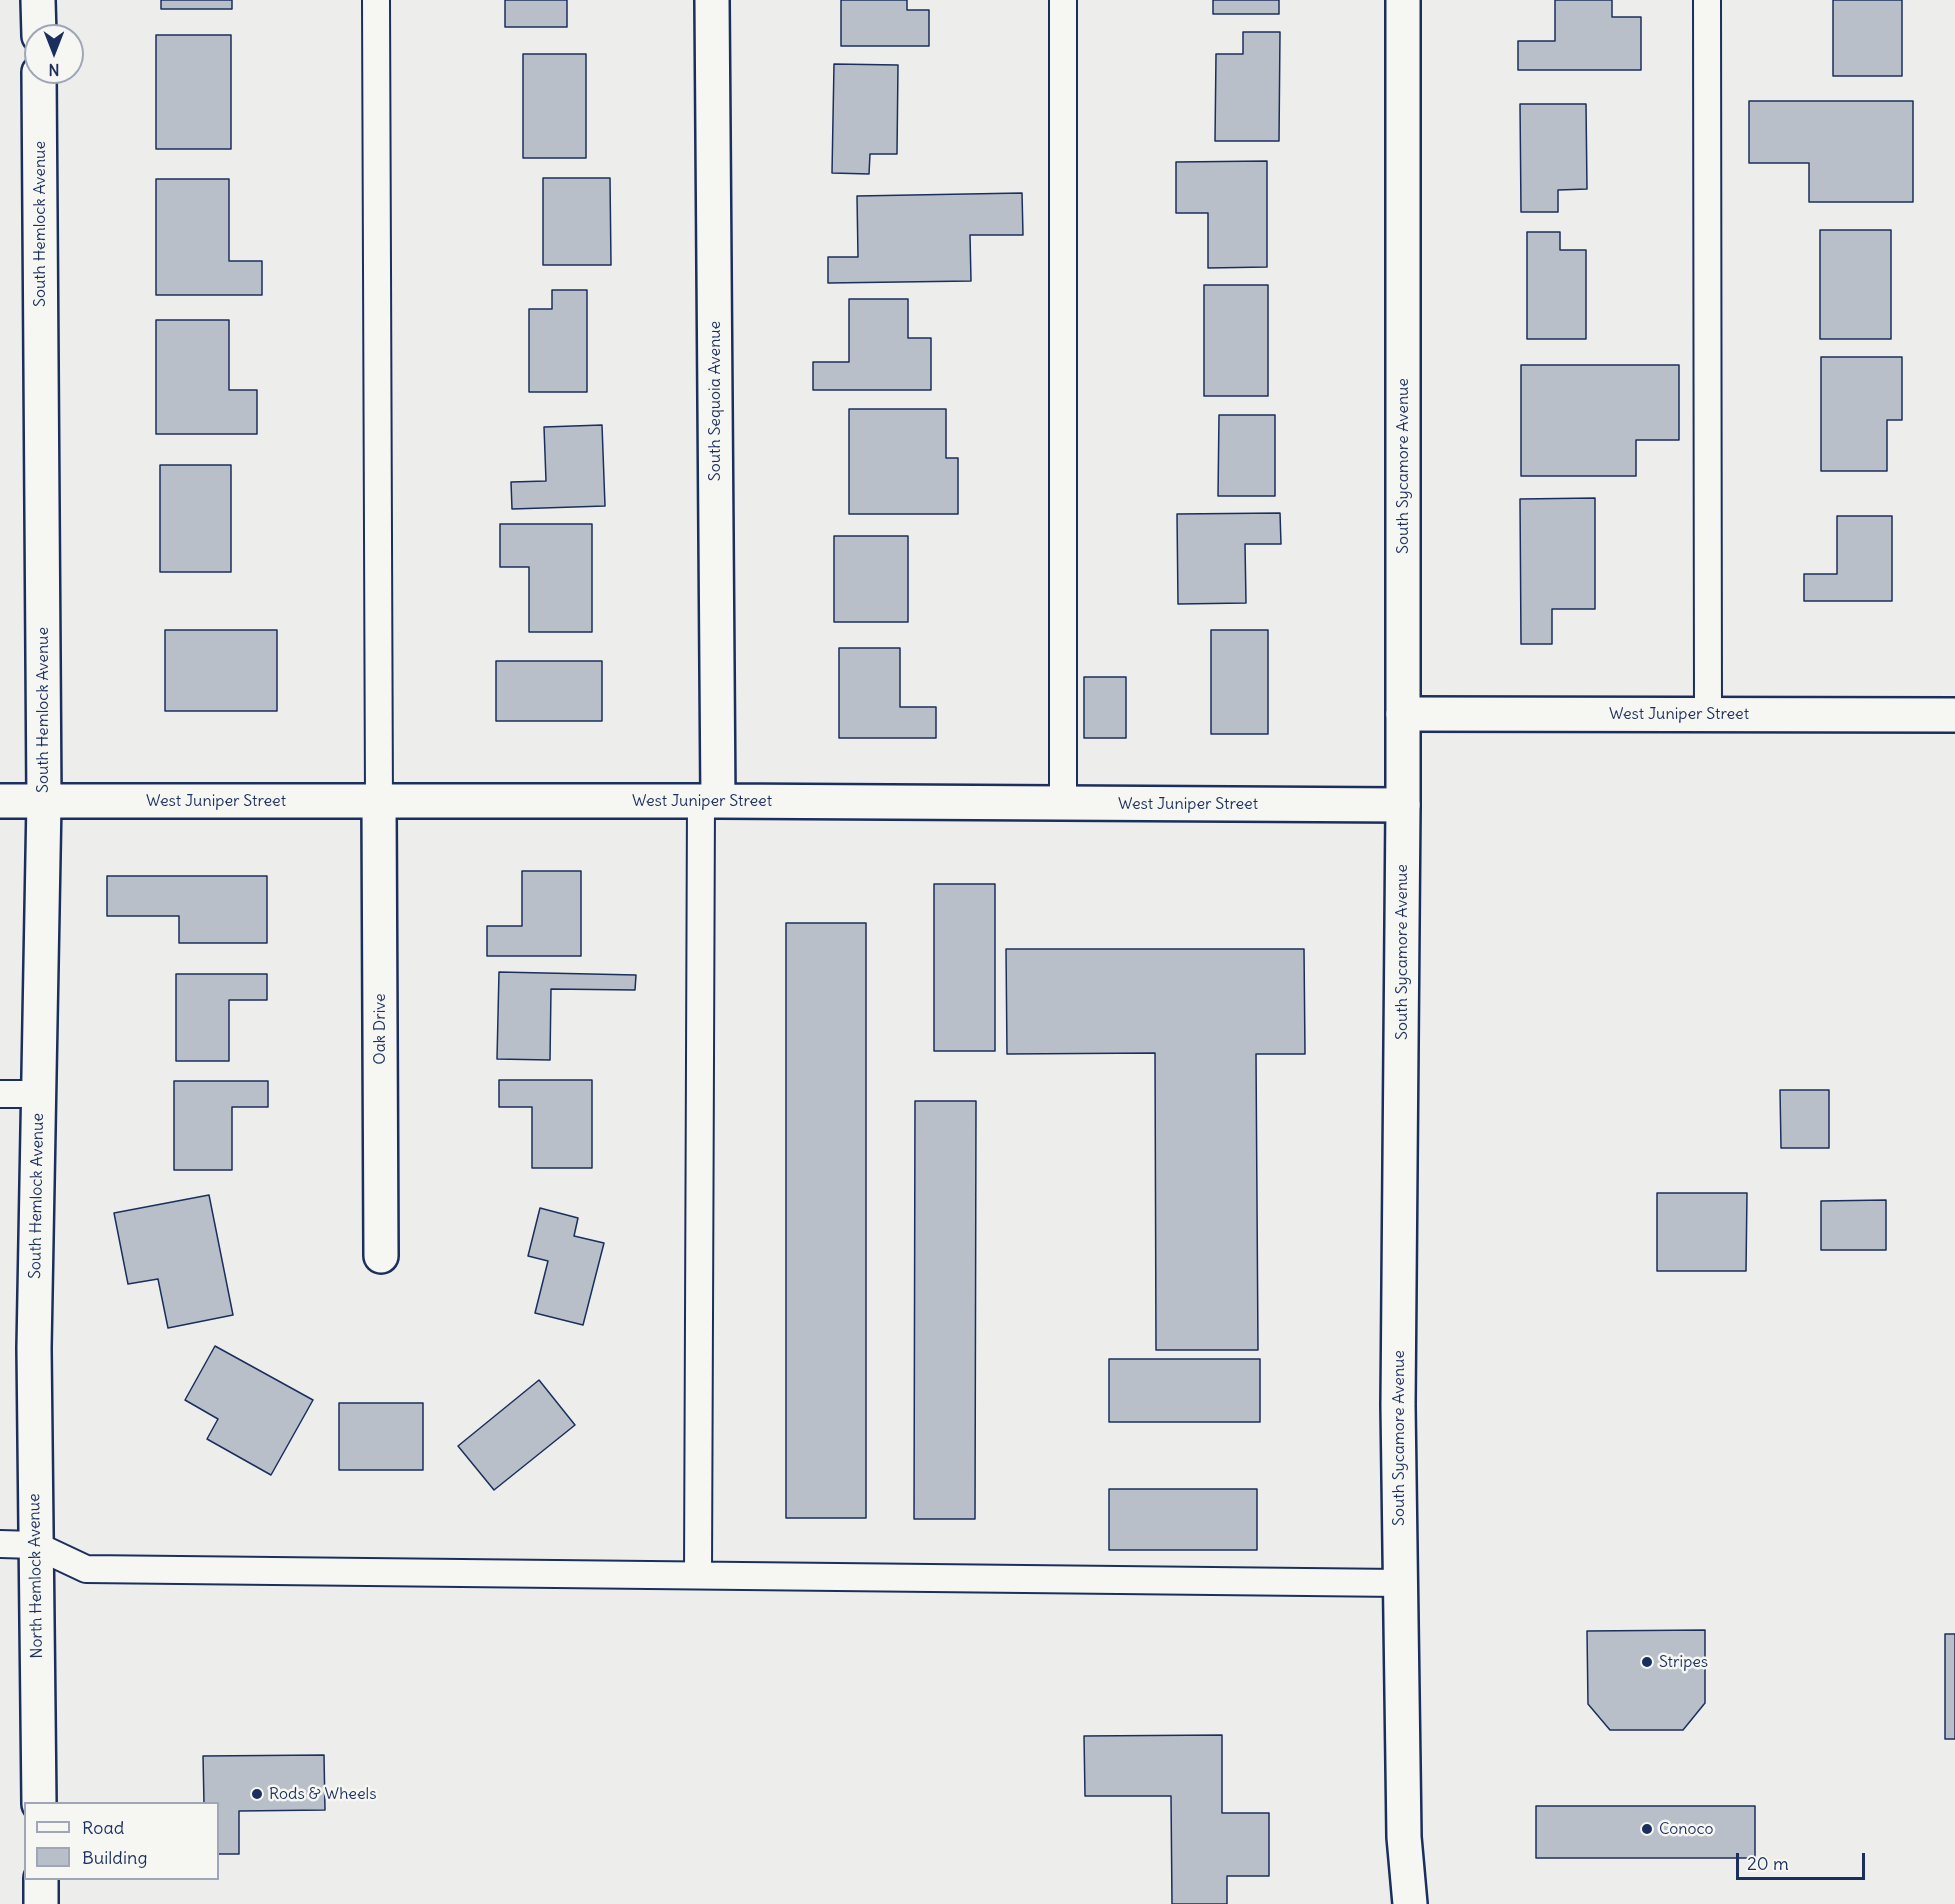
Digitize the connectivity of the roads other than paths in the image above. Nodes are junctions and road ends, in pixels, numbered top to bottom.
1 (38, 0) edge
2 (376, 0) edge
3 (712, 0) edge
4 (1063, 0) edge
5 (1403, 0) edge
6 (1707, 0) edge
7 (39, 24) edge
8 (39, 84) edge
9 (1403, 714) junction
10 (1708, 714) junction
11 (1955, 715) edge
12 (0, 801) edge
13 (44, 801) junction
14 (709, 801) junction
15 (379, 802) junction
16 (1063, 803) junction
17 (1403, 805) junction
18 (0, 1094) edge
19 (39, 1094) junction
20 (381, 1256) dead end
21 (34, 1348) joint
22 (0, 1545) edge
23 (35, 1545) junction
24 (698, 1575) junction
25 (1400, 1583) junction
26 (39, 1802) edge
27 (41, 1880) edge
28 (41, 1904) edge
29 (1410, 1904) edge

1 - 7 street
2 - 15 lane
3 - 14 street, South Sequoia Avenue
4 - 16 lane
5 - 9 street, South Sycamore Avenue
6 - 10 lane
8 - 13 street, South Hemlock Avenue
9 - 10 street, West Juniper Street
9 - 17 street, South Sycamore Avenue
10 - 11 street, West Juniper Street
12 - 13 street, West Juniper Street
13 - 15 street, West Juniper Street
13 - 19 street, South Hemlock Avenue
14 - 15 street, West Juniper Street
14 - 16 street, West Juniper Street
14 - 24 lane
15 - 20 street, Oak Drive
16 - 17 street, West Juniper Street
17 - 25 street, South Sycamore Avenue
18 - 19 lane
19 - 21 street, South Hemlock Avenue
21 - 23 street, North Hemlock Avenue
22 - 23 lane
23 - 24 lane
23 - 26 street, North Hemlock Avenue
24 - 25 lane
25 - 29 street, South Sycamore Avenue
27 - 28 street

